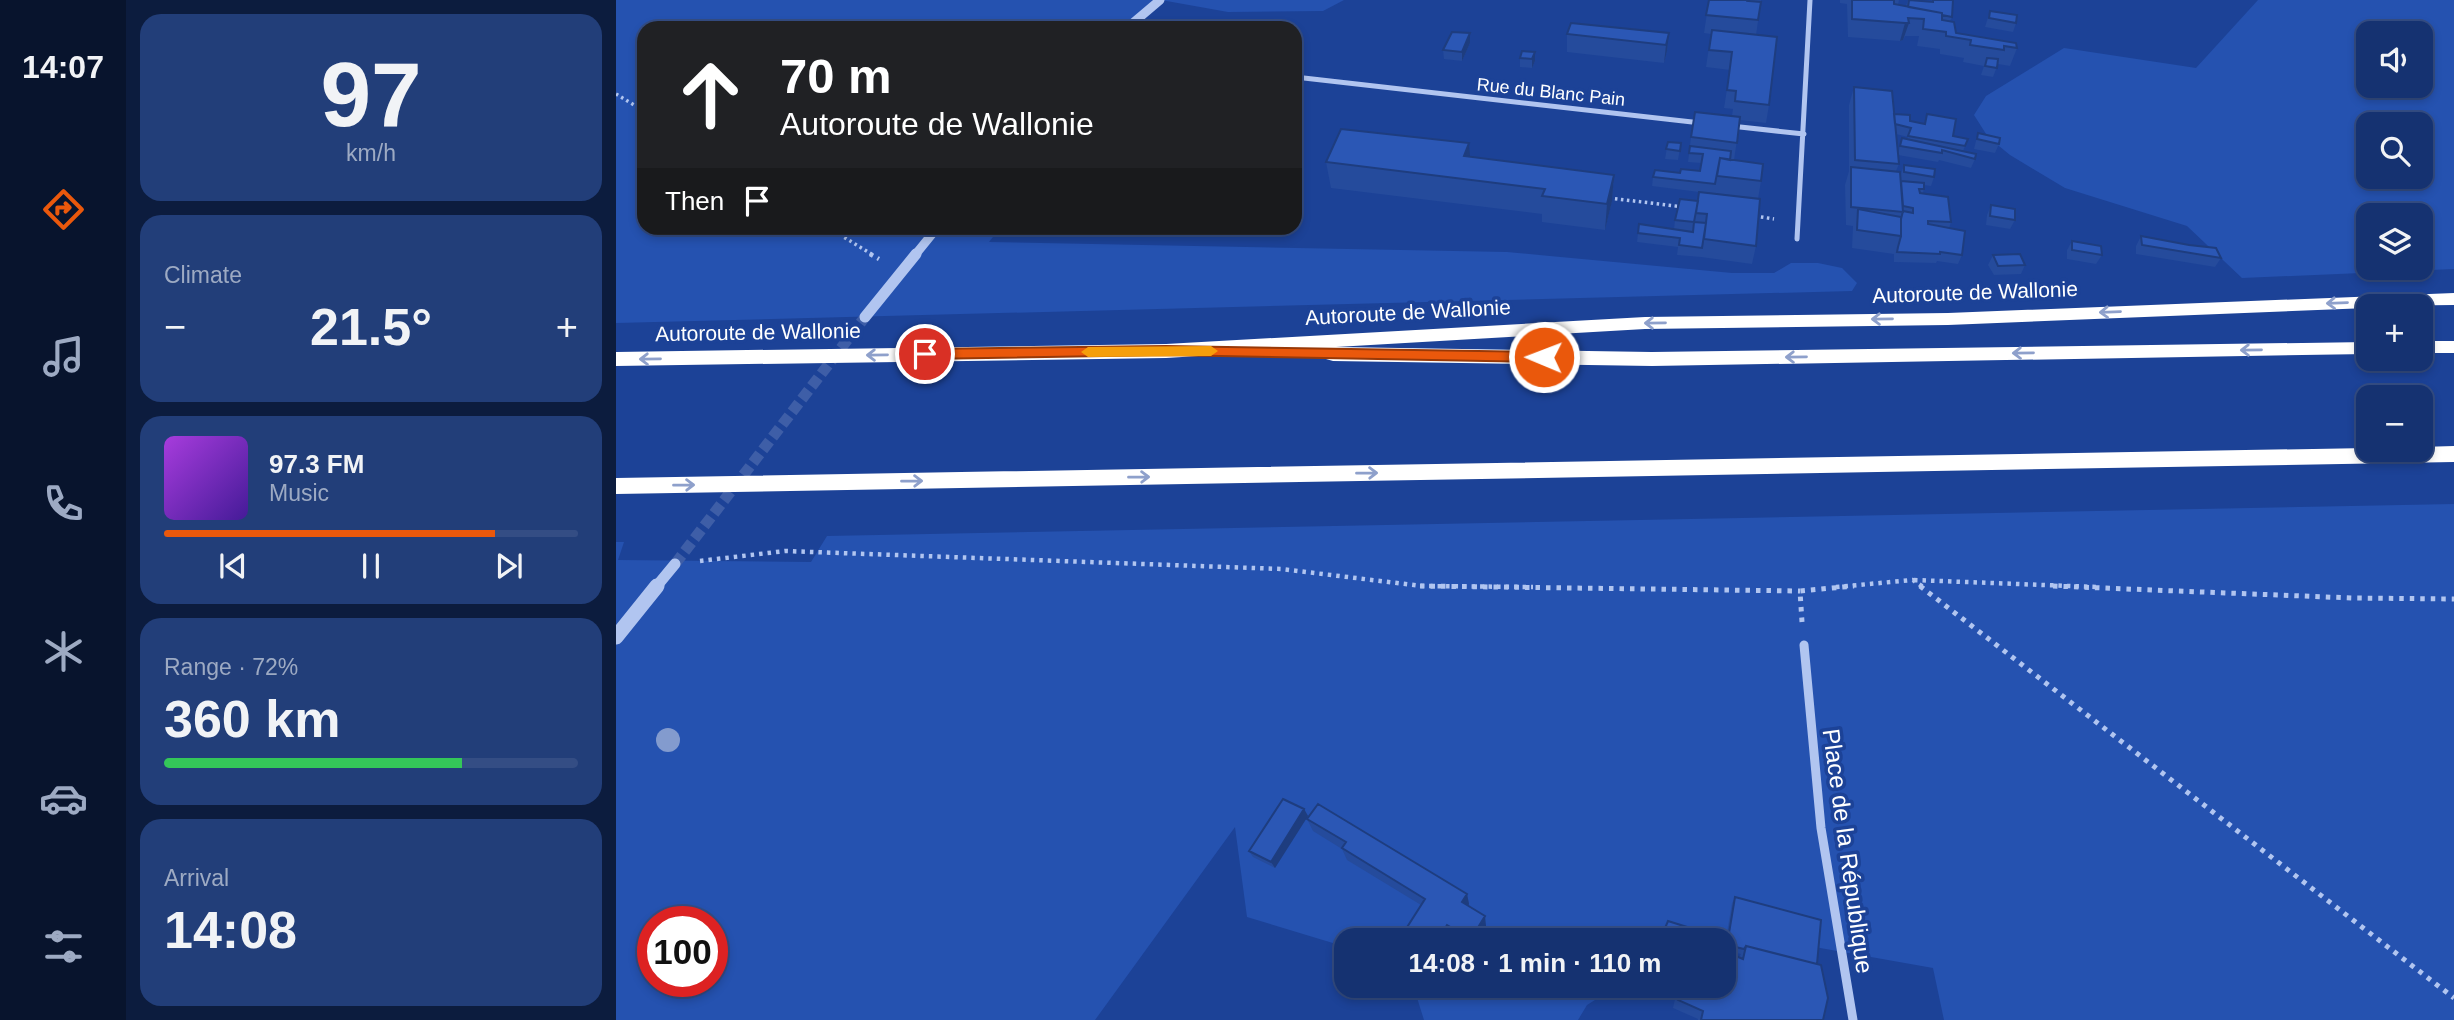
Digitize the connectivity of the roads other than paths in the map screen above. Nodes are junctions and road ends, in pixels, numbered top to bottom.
1 (1160, 0) edge
2 (1810, 0) edge
3 (1135, 21) edge
4 (1302, 78) edge
5 (1711, 124) edge
6 (1724, 125) edge
7 (1804, 134) junction
8 (931, 235) edge
9 (1797, 239) dead end
10 (2454, 299) edge
11 (865, 317) tunnel mouth
12 (2433, 347) edge
13 (2454, 347) edge
14 (2356, 348) edge
15 (1166, 351) junction
16 (616, 359) edge
17 (2454, 454) edge
18 (616, 486) edge
19 (675, 564) tunnel mouth
20 (616, 637) edge
21 (1804, 645) road end
22 (1853, 1020) edge

1 - 3 street
2 - 7 street
4 - 5 street, Rue du Blanc Pain
6 - 7 street
7 - 9 street
8 - 11 street
10 -> 15 highway, Autoroute de Wallonie
12 - 13 highway
14 -> 15 highway
15 -> 16 highway, Autoroute de Wallonie
18 -> 17 highway
19 - 20 street
21 - 22 street, Place de la République

